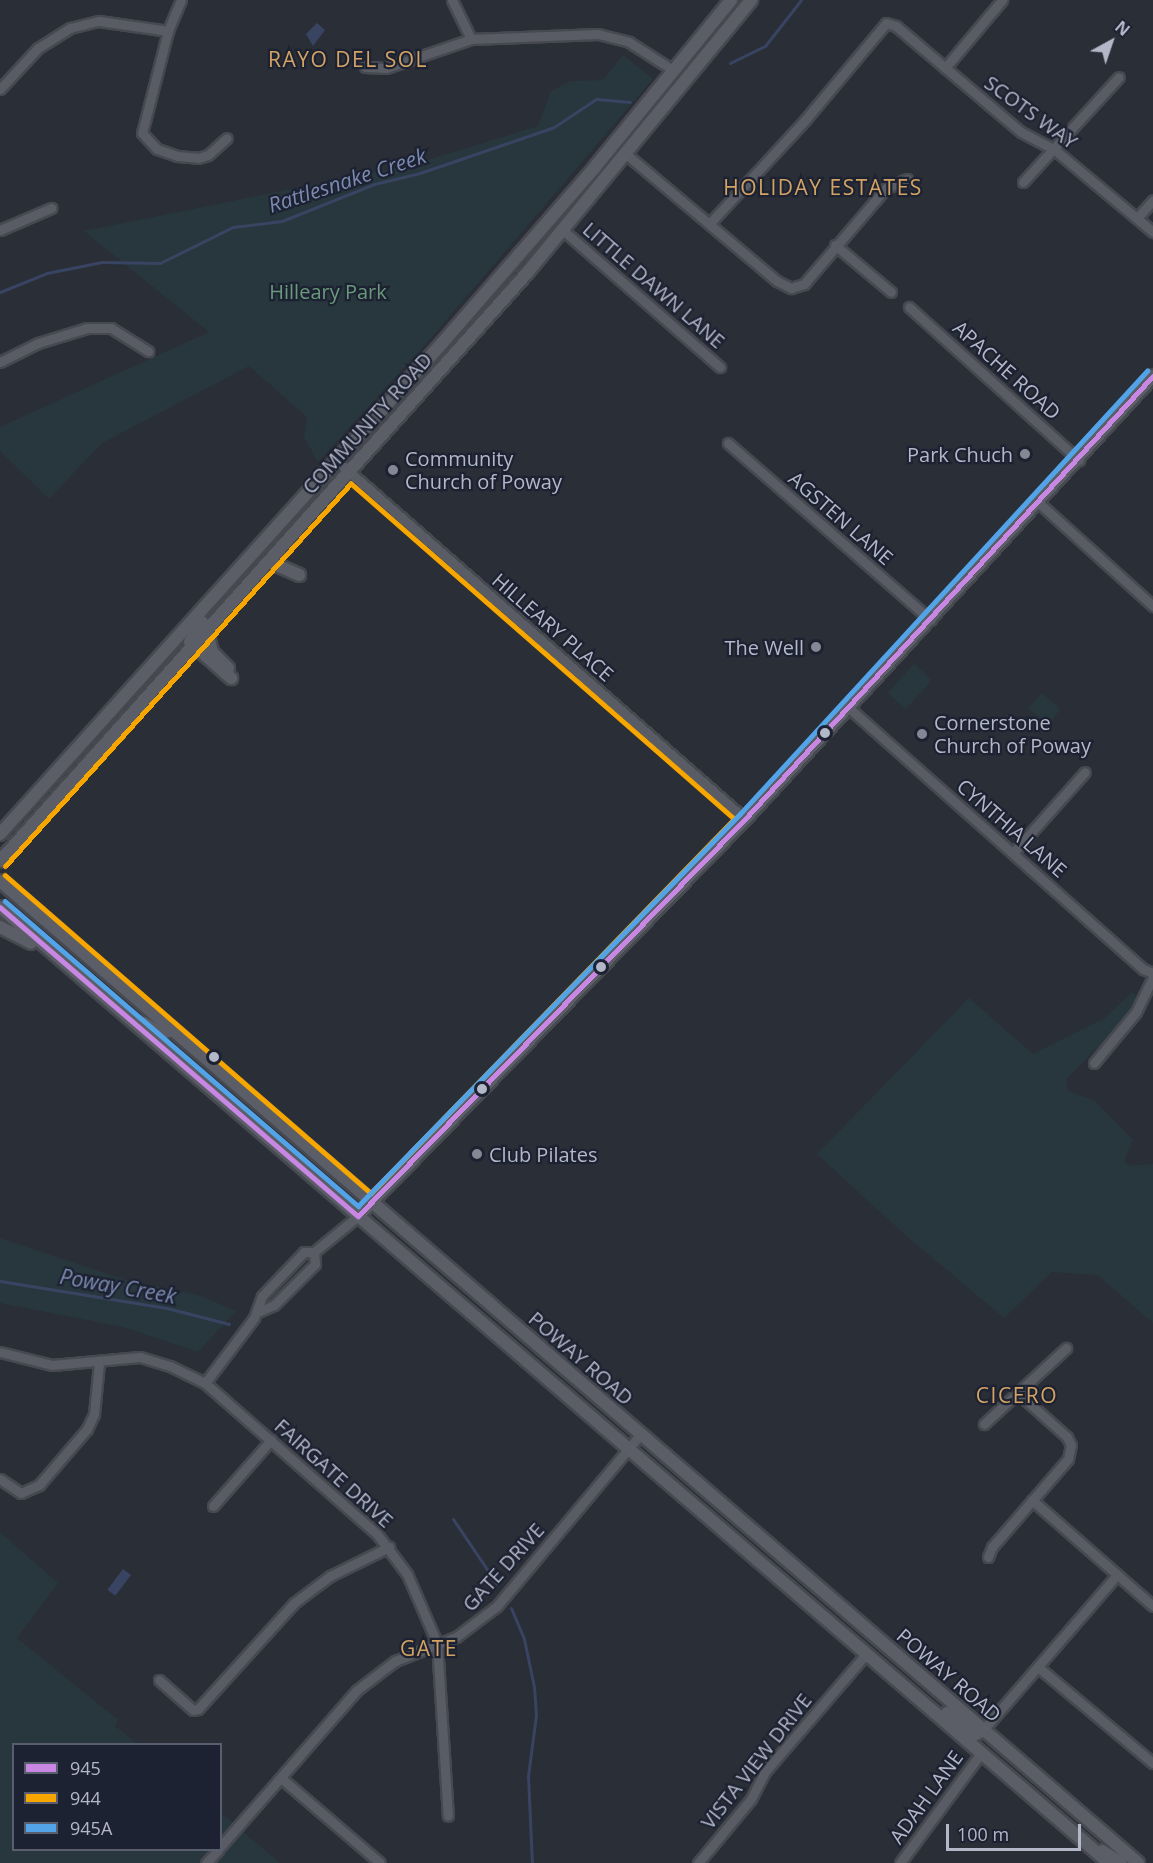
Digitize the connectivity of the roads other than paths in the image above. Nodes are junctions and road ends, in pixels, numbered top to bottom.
1 (181, 0) edge
2 (452, 0) edge
3 (731, 0) edge
4 (751, 0) edge
5 (1002, 0) edge
6 (168, 31) junction
7 (471, 39) junction
8 (365, 67) dead end
9 (945, 68) junction
10 (673, 70) junction
11 (1119, 77) dead end
12 (0, 89) edge
13 (649, 99) junction
14 (650, 124) junction
15 (227, 138) dead end
16 (1055, 150) junction
17 (626, 154) junction
18 (595, 167) junction
19 (907, 179) dead end
20 (1023, 182) dead end
21 (1153, 200) edge
22 (51, 208) dead end
23 (1137, 218) junction
24 (549, 220) junction
25 (711, 222) junction
26 (0, 230) edge
27 (564, 231) junction
28 (1153, 232) edge
29 (835, 245) junction
30 (527, 273) junction
31 (891, 292) dead end
32 (909, 307) dead end
33 (148, 351) dead end
34 (0, 362) edge
35 (720, 367) dead end
36 (1153, 376) edge
37 (728, 443) dead end
38 (1079, 460) junction
39 (337, 461) junction
40 (350, 473) junction
41 (1039, 503) junction
42 (257, 549) junction
43 (270, 562) junction
44 (299, 575) dead end
45 (1153, 606) edge
46 (931, 620) junction
47 (207, 632) junction
48 (193, 647) junction
49 (160, 656) junction
50 (123, 699) junction
51 (849, 708) junction
52 (129, 719) junction
53 (93, 760) junction
54 (1085, 772) dead end
55 (745, 819) junction
56 (0, 834) edge
57 (1013, 853) junction
58 (0, 861) edge
59 (0, 881) edge
60 (0, 907) edge
61 (0, 927) edge
62 (67, 966) junction
63 (1153, 975) edge
64 (84, 981) junction
65 (172, 1030) junction
66 (157, 1044) junction
67 (1095, 1063) dead end
68 (242, 1089) junction
69 (371, 1203) junction
70 (358, 1216) junction
71 (314, 1252) junction
72 (409, 1259) junction
73 (482, 1298) junction
74 (465, 1307) junction
75 (258, 1312) junction
76 (539, 1347) junction
77 (1066, 1348) dead end
78 (0, 1352) edge
79 (99, 1363) junction
80 (204, 1383) junction
81 (1020, 1395) junction
82 (984, 1424) dead end
83 (640, 1435) junction
84 (271, 1440) junction
85 (629, 1447) junction
86 (0, 1479) edge
87 (1032, 1500) junction
88 (213, 1506) dead end
89 (725, 1529) junction
90 (389, 1547) junction
91 (988, 1557) dead end
92 (786, 1561) junction
93 (777, 1575) junction
94 (1117, 1575) junction
95 (1153, 1606) edge
96 (864, 1628) junction
97 (437, 1643) junction
98 (867, 1654) junction
99 (1038, 1666) junction
100 (159, 1680) dead end
101 (983, 1730) junction
102 (981, 1753) junction
103 (1153, 1763) edge
104 (281, 1778) junction
105 (448, 1815) dead end
106 (1087, 1820) junction
107 (222, 1845) edge
108 (1087, 1845) junction
109 (216, 1851) edge
110 (206, 1863) edge
111 (380, 1863) edge
112 (698, 1863) edge
113 (900, 1863) edge
114 (1109, 1863) edge
115 (1121, 1863) edge
116 (1138, 1863) edge

1 - 6 street
2 - 7 street
3 - 10 main road, COMMUNITY ROAD
4 - 14 main road, COMMUNITY ROAD
5 - 9 street
6 - 12 street
6 - 15 street
7 - 8 street
7 - 10 street
9 - 16 street, SCOTS WAY
9 - 25 street, SCOTS WAY
10 - 13 main road, COMMUNITY ROAD
10 - 14 main road
11 - 16 street
13 - 17 main road
13 - 18 main road, COMMUNITY ROAD
14 - 17 main road, COMMUNITY ROAD
16 - 20 street
16 - 23 street, SCOTS WAY
17 - 25 street
17 - 27 main road, COMMUNITY ROAD
18 - 24 main road, COMMUNITY ROAD
18 - 27 main road
19 - 29 street
21 - 23 street
22 - 26 street
23 - 28 street, SCOTS WAY
24 - 30 main road
24 - 39 main road, COMMUNITY ROAD
25 - 29 street
27 - 30 main road, COMMUNITY ROAD
27 - 35 street, LITTLE DAWN LANE
29 - 31 street
30 - 40 main road, COMMUNITY ROAD
32 - 38 street, APACHE ROAD
33 - 34 street
36 - 38 main road
37 - 46 street, AGSTEN LANE
38 - 41 main road
39 - 40 street, HILLEARY PLACE
39 - 42 main road, COMMUNITY ROAD
40 - 43 main road, COMMUNITY ROAD
40 - 55 street, HILLEARY PLACE
41 - 45 street
41 - 46 main road
42 - 48 main road
42 - 49 main road, COMMUNITY ROAD
43 - 44 main road
43 - 47 main road, COMMUNITY ROAD
46 - 51 main road
47 - 48 main road, COMMUNITY ROAD
47 - 48 main road
48 - 52 main road, COMMUNITY ROAD
49 - 50 main road, COMMUNITY ROAD
49 - 52 main road
50 - 53 main road
50 - 56 main road, COMMUNITY ROAD
51 - 55 main road
51 - 57 street, CYNTHIA LANE
52 - 53 main road, COMMUNITY ROAD
53 - 58 main road, COMMUNITY ROAD
54 - 57 street
55 - 69 main road
57 - 63 street, CYNTHIA LANE
59 - 65 main road, POWAY ROAD
60 - 62 main road, POWAY ROAD
61 - 62 main road
62 - 64 main road, POWAY ROAD
63 - 67 street
64 - 65 main road
64 - 66 main road, POWAY ROAD
65 - 68 main road, POWAY ROAD
66 - 68 main road
66 - 70 main road, POWAY ROAD
68 - 69 main road, POWAY ROAD
69 - 70 main road
69 - 73 main road, POWAY ROAD
70 - 71 street
70 - 72 main road, POWAY ROAD
71 - 75 street
71 - 75 street
72 - 73 main road
72 - 74 main road, POWAY ROAD
73 - 76 main road, POWAY ROAD
74 - 76 main road
74 - 85 main road, POWAY ROAD
75 - 80 street
76 - 83 main road, POWAY ROAD
77 - 81 street
78 - 79 street, FAIRGATE DRIVE
79 - 80 street, FAIRGATE DRIVE
79 - 86 street
80 - 84 street, FAIRGATE DRIVE
81 - 82 street
81 - 87 street
83 - 85 street, GATE DRIVE
83 - 92 main road, POWAY ROAD
84 - 88 street
84 - 90 street, FAIRGATE DRIVE
85 - 89 main road, POWAY ROAD
85 - 97 street, GATE DRIVE
87 - 91 street
87 - 94 street
89 - 92 main road
89 - 93 main road, POWAY ROAD
90 - 97 street, FAIRGATE DRIVE
90 - 100 street
92 - 96 main road, POWAY ROAD
93 - 96 main road
93 - 98 main road, POWAY ROAD
94 - 95 street
94 - 99 street
96 - 101 main road, POWAY ROAD
97 - 104 street, GATE DRIVE
97 - 105 street, FAIRGATE DRIVE
98 - 101 main road
98 - 102 main road, POWAY ROAD
98 - 112 street, VISTA VIEW DRIVE
99 - 101 street
99 - 103 street
101 - 106 main road, POWAY ROAD
102 - 106 main road
102 - 108 main road, POWAY ROAD
102 - 113 street, ADAH LANE
104 - 107 street, GATE DRIVE
104 - 111 street
106 - 116 main road, POWAY ROAD
108 - 114 main road, POWAY ROAD
108 - 115 main road
109 - 110 street, GATE DRIVE

